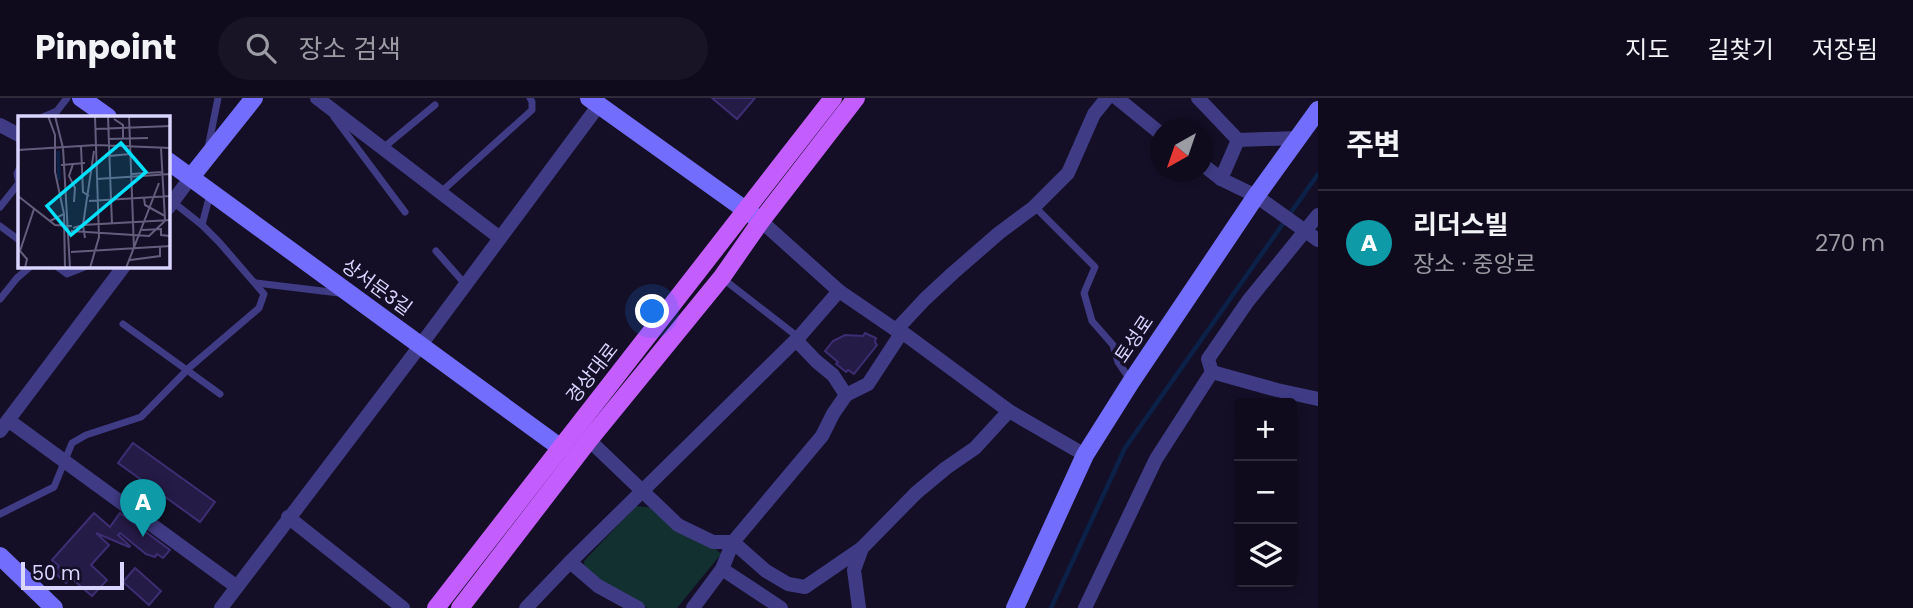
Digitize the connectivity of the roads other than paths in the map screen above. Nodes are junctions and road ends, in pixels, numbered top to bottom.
1 (66, 98) edge
2 (81, 98) edge
3 (218, 98) edge
4 (254, 98) edge
5 (530, 98) edge
6 (833, 98) edge
7 (856, 98) edge
8 (1107, 98) edge
9 (1117, 98) edge
10 (1198, 98) edge
11 (320, 100) edge
12 (604, 103) edge
13 (435, 105) dead end
14 (1318, 110) edge
15 (45, 116) edge
16 (107, 116) edge
17 (0, 125) edge
18 (1150, 125) edge
19 (18, 134) edge
20 (1297, 138) junction
21 (1238, 140) junction
22 (383, 148) junction
23 (206, 159) junction
24 (170, 161) edge
25 (1213, 172) edge
26 (191, 177) junction
27 (1222, 179) junction
28 (18, 184) edge
29 (210, 191) junction
30 (440, 192) junction
31 (1259, 198) junction
32 (170, 205) edge
33 (0, 207) edge
34 (1034, 207) junction
35 (405, 212) dead end
36 (1318, 215) edge
37 (754, 216) junction
38 (202, 225) junction
39 (0, 226) edge
40 (1312, 236) edge
41 (500, 238) junction
42 (18, 239) edge
43 (436, 251) dead end
44 (29, 268) edge
45 (59, 268) edge
46 (82, 268) edge
47 (122, 268) edge
48 (722, 277) junction
49 (256, 283) junction
50 (466, 284) junction
51 (839, 291) junction
52 (350, 294) junction
53 (0, 299) edge
54 (123, 324) dead end
55 (899, 331) junction
56 (798, 339) junction
57 (420, 346) junction
58 (188, 370) junction
59 (1212, 372) junction
60 (1131, 382) junction
61 (220, 394) dead end
62 (846, 395) junction
63 (1318, 400) edge
64 (1009, 411) junction
65 (4, 425) edge
66 (589, 440) junction
67 (561, 448) junction
68 (1085, 455) junction
69 (64, 461) junction
70 (641, 491) junction
71 (0, 514) edge
72 (288, 517) junction
73 (733, 542) junction
74 (862, 548) junction
75 (0, 556) edge
76 (570, 562) junction
77 (722, 569) junction
78 (237, 587) junction
79 (54, 608) edge
80 (221, 608) edge
81 (403, 608) edge
82 (436, 608) edge
83 (460, 608) edge
84 (526, 608) edge
85 (638, 608) edge
86 (694, 608) edge
87 (781, 608) edge
88 (859, 608) edge
89 (1015, 608) edge
90 (1085, 608) edge

1 - 15 lane
2 - 16 street
3 - 23 lane
4 - 23 street
5 - 30 lane
6 - 37 main road, 경상대로
7 - 37 main road, 경상대로
8 - 34 street
9 - 18 street
10 - 21 street
11 - 22 street
11 - 35 lane
12 - 37 street
12 - 41 street
13 - 22 lane
14 - 20 street, 토성로
17 - 19 street
20 - 21 street
20 - 31 street, 토성로
21 - 27 street
22 - 30 street
23 - 26 street
24 - 26 street, 상서문3길
25 - 27 street
26 - 29 street, 상서문3길
26 - 32 street
27 - 31 street
28 - 33 lane
29 - 38 lane
29 - 52 street, 상서문3길
30 - 41 street
31 - 40 street
31 - 60 street, 토성로
32 - 38 lane
34 - 55 street
34 - 60 lane
36 - 40 street
37 - 48 main road, 경상대로
37 - 51 street
37 - 67 main road, 경상대로
38 - 49 lane
39 - 42 lane
40 - 59 street
41 - 50 street
43 - 50 lane
44 - 53 lane
45 - 46 lane
47 - 65 street
48 - 56 lane
48 - 66 main road, 경상대로
49 - 52 lane
49 - 58 lane
50 - 57 street
51 - 55 street
51 - 56 street
52 - 57 street, 상서문3길
54 - 58 lane
55 - 62 street
55 - 64 street
56 - 62 street
56 - 70 street
57 - 67 street, 상서문3길
57 - 72 street
58 - 61 lane
58 - 69 lane
59 - 63 street
59 - 90 street
60 - 68 street, 토성로
62 - 73 street
64 - 68 street
64 - 74 street
65 - 69 street
66 - 70 street
66 - 83 main road, 경상대로
67 - 82 main road, 경상대로
68 - 89 street, 토성로
69 - 71 lane
69 - 78 street
70 - 73 street
70 - 76 street
72 - 78 street
72 - 81 street
73 - 74 street
73 - 77 street
74 - 88 street
75 - 79 street
76 - 84 street
76 - 85 street
77 - 86 street
77 - 87 street
78 - 80 street

